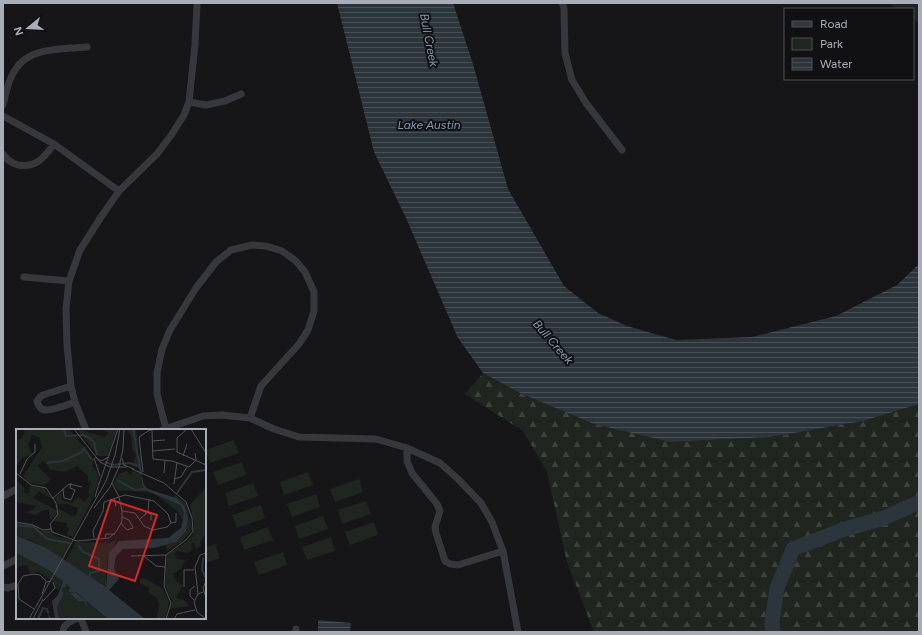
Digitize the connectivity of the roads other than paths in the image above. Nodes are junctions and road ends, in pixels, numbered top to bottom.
1 (197, 3) edge
2 (564, 5) edge
3 (87, 47) dead end
4 (241, 94) dead end
5 (189, 102) junction
6 (3, 105) edge
7 (3, 116) edge
8 (54, 144) junction
9 (622, 150) dead end
10 (3, 154) edge
11 (119, 191) junction
12 (24, 277) dead end
13 (69, 281) junction
14 (71, 386) junction
15 (75, 402) junction
16 (250, 418) junction
17 (86, 429) edge
18 (164, 429) edge
19 (407, 448) junction
20 (16, 490) edge
21 (3, 496) edge
22 (503, 551) junction
23 (16, 560) edge
24 (3, 566) edge
25 (16, 585) edge
26 (3, 587) edge
27 (74, 619) edge
28 (81, 619) edge
29 (63, 632) edge
30 (86, 632) edge
31 (518, 632) edge

1 - 5 street
2 - 9 street
3 - 6 street
4 - 5 street
5 - 11 street
7 - 8 street
8 - 10 street
8 - 11 street
11 - 13 street
12 - 13 street
13 - 14 street
14 - 15 street
14 - 15 street
15 - 17 street
16 - 18 street
16 - 18 street
16 - 19 street
19 - 22 street
19 - 22 street
20 - 21 street
22 - 31 street
23 - 24 street
25 - 26 street
27 - 29 street
28 - 30 street

